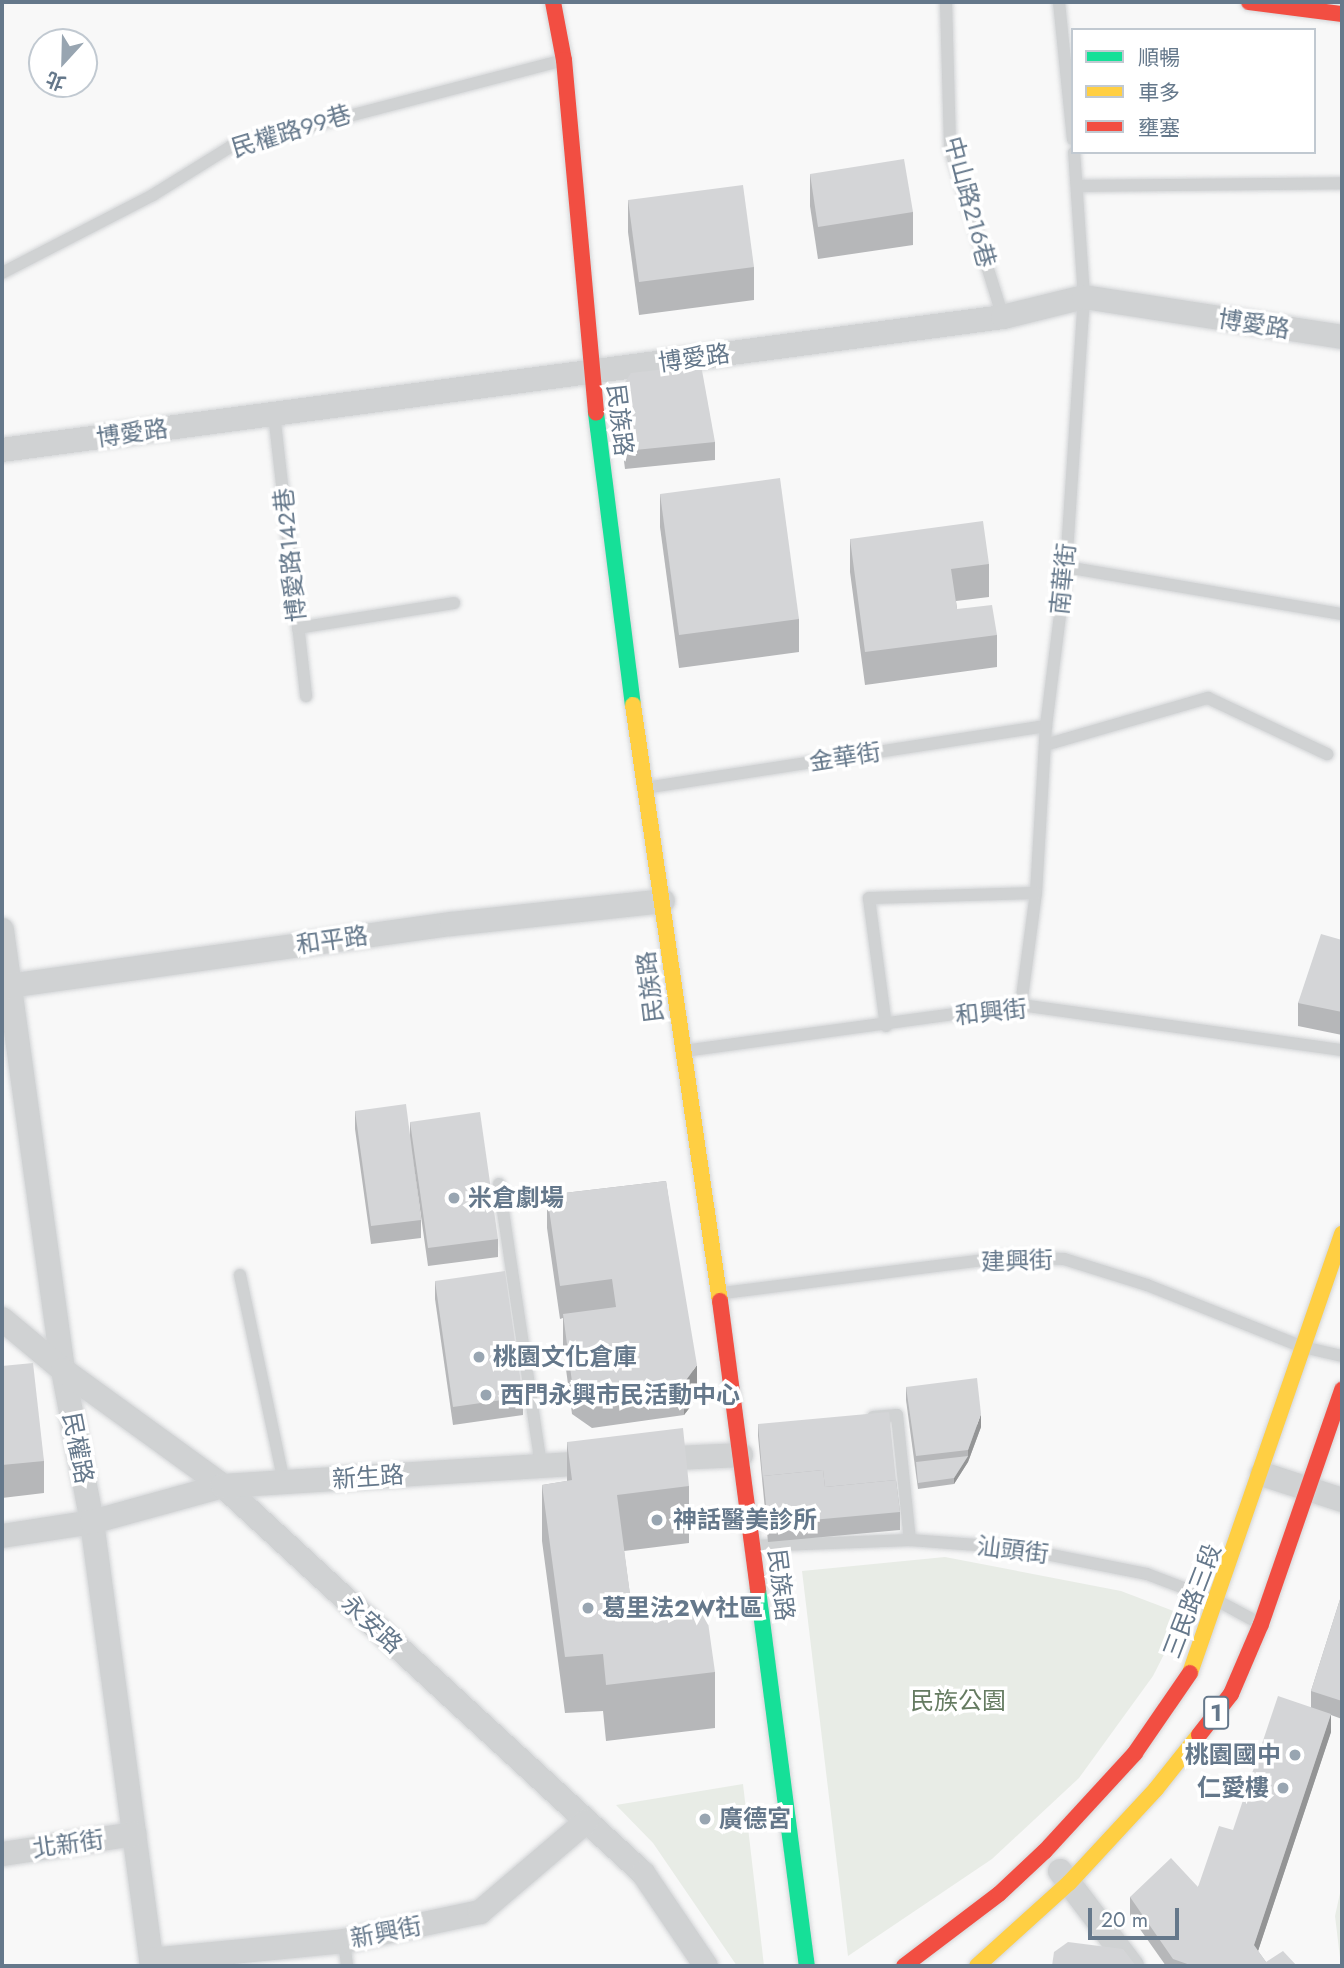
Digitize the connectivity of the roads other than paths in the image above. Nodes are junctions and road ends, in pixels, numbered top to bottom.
1 (553, 2) edge
2 (946, 2) edge
3 (1059, 2) edge
4 (1249, 2) edge
5 (1342, 14) edge
6 (564, 60) junction
7 (1071, 119) edge
8 (1074, 154) edge
9 (1342, 183) edge
10 (1077, 186) junction
11 (2, 273) edge
12 (1084, 297) junction
13 (1003, 317) junction
14 (1342, 337) edge
15 (591, 372) junction
16 (274, 414) junction
17 (2, 450) edge
18 (1066, 567) junction
19 (454, 603) dead end
20 (1342, 614) edge
21 (298, 628) junction
22 (306, 696) dead end
23 (1046, 726) junction
24 (1045, 746) junction
25 (1327, 754) dead end
26 (644, 788) junction
27 (1036, 893) junction
28 (663, 901) junction
29 (2, 930) edge
30 (5, 986) edge
31 (1021, 1004) junction
32 (886, 1026) junction
33 (1342, 1050) edge
34 (680, 1052) junction
35 (499, 1184) dead end
36 (1342, 1234) edge
37 (240, 1275) dead end
38 (719, 1294) junction
39 (2, 1319) edge
40 (1303, 1347) junction
41 (1342, 1356) edge
42 (63, 1370) junction
43 (1342, 1390) edge
44 (857, 1418) edge
45 (741, 1455) junction
46 (541, 1465) junction
47 (1262, 1475) junction
48 (285, 1482) junction
49 (223, 1486) junction
50 (1306, 1489) junction
51 (1342, 1500) edge
52 (92, 1522) junction
53 (2, 1536) edge
54 (911, 1540) junction
55 (753, 1546) junction
56 (1218, 1601) junction
57 (1261, 1624) junction
58 (587, 1821) junction
59 (135, 1834) junction
60 (1045, 1850) junction
61 (2, 1854) edge
62 (1069, 1883) junction
63 (344, 1941) junction
64 (152, 1963) edge
65 (347, 1966) edge
66 (706, 1966) edge
67 (807, 1966) edge
68 (904, 1966) edge
69 (977, 1966) edge
70 (1132, 1966) edge

1 - 6 main road, 民族路
2 - 13 lane, 中山路216巷
3 - 7 lane
4 - 5 main road
6 - 11 lane, 民權路99巷
6 - 15 main road, 民族路
8 - 10 lane, 南華街
9 - 10 lane
10 - 12 lane, 南華街
12 - 13 street, 博愛路
12 - 14 street, 博愛路
12 - 18 lane, 南華街
13 - 15 street, 博愛路
15 - 16 street, 博愛路
15 - 26 main road, 民族路
16 - 17 street, 博愛路
16 - 21 lane, 博愛路142巷
18 - 20 lane
18 - 23 lane, 南華街
19 - 21 lane
21 - 22 lane, 博愛路142巷
23 - 24 lane, 南華街
23 - 26 lane, 金華街
24 - 25 lane
24 - 27 lane, 南華街
26 - 28 main road, 民族路
27 - 31 lane, 南華街
27 - 32 lane
28 - 30 street, 和平路
28 - 34 main road, 民族路
29 - 30 street, 民權路
30 - 42 street, 民權路
31 - 32 lane, 和興街
31 - 33 lane, 和興街
32 - 34 lane, 和興街
34 - 38 main road, 民族路
35 - 46 lane
36 - 40 main road, 三民路三段 / 1
37 - 48 lane
38 - 40 lane, 建興街
38 - 45 main road, 民族路
39 - 42 street, 永安路
40 - 41 lane, 建興街
40 - 47 main road, 三民路三段 / 1
42 - 49 street, 永安路
42 - 52 street, 民權路
43 - 50 main road, 1
44 - 54 lane
45 - 46 street, 新生路
45 - 55 main road, 民族路
46 - 48 street, 新生路
47 - 50 street
47 - 56 main road, 三民路三段 / 1
48 - 49 street, 新生路
49 - 52 street, 新生路
49 - 58 street, 永安路
50 - 51 street
50 - 57 main road, 1
52 - 53 street, 新生路
52 - 59 street, 民權路
54 - 55 lane, 汕頭街
54 - 56 lane, 汕頭街
55 - 67 main road, 民族路
56 - 57 lane, 汕頭街
56 - 60 main road, 三民路三段 / 1
57 - 62 main road, 1
58 - 63 street, 新興街
58 - 66 street, 永安路
59 - 61 street, 北新街
59 - 64 street, 民權路
60 - 62 street
60 - 68 main road, 三民路三段 / 1
62 - 69 main road, 1
62 - 70 street
63 - 64 street, 新興街
63 - 65 lane

